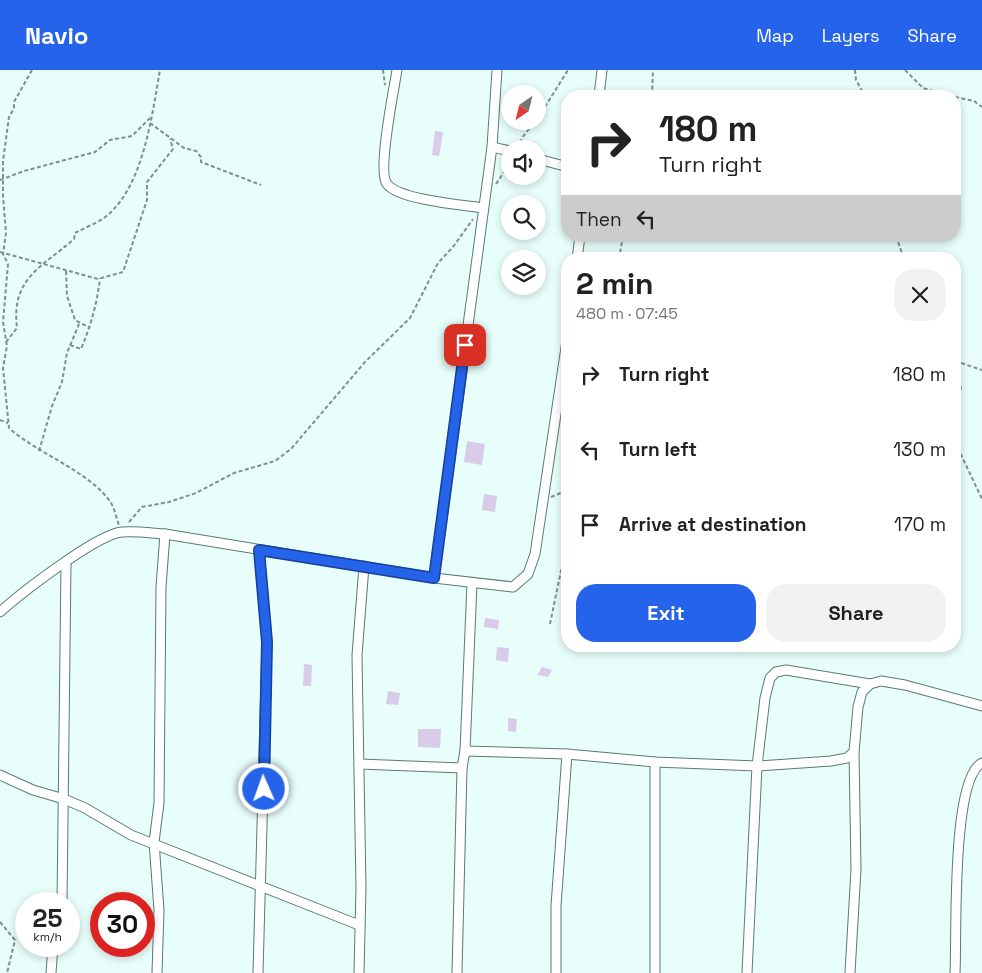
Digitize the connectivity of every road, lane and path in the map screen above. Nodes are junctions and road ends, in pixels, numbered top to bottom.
1 (32, 70) edge
2 (160, 70) edge
3 (397, 70) edge
4 (498, 70) edge
5 (568, 70) edge
6 (602, 70) edge
7 (654, 70) edge
8 (855, 70) edge
9 (905, 70) edge
10 (600, 90) edge
11 (652, 90) edge
12 (862, 90) edge
13 (929, 90) edge
14 (961, 98) edge
15 (546, 105) edge
16 (982, 106) edge
17 (150, 118) junction
18 (150, 124) junction
19 (170, 139) junction
20 (492, 147) junction
21 (501, 150) edge
22 (546, 161) edge
23 (561, 165) edge
24 (501, 177) edge
25 (3, 178) junction
26 (0, 180) edge
27 (261, 185) dead end
28 (493, 189) dead end
29 (483, 208) junction
30 (0, 252) edge
31 (4, 254) junction
32 (44, 265) junction
33 (66, 271) junction
34 (100, 278) junction
35 (79, 324) junction
36 (90, 328) junction
37 (6, 342) junction
38 (70, 345) junction
39 (961, 363) edge
40 (982, 370) edge
41 (561, 382) edge
42 (0, 420) edge
43 (8, 423) junction
44 (39, 452) junction
45 (961, 455) edge
46 (561, 494) edge
47 (982, 499) edge
48 (544, 500) junction
49 (121, 532) junction
50 (165, 534) junction
51 (259, 550) junction
52 (66, 563) junction
53 (364, 566) junction
54 (561, 570) edge
55 (434, 578) junction
56 (472, 583) junction
57 (0, 612) edge
58 (550, 624) dead end
59 (870, 684) junction
60 (982, 706) edge
61 (465, 751) junction
62 (854, 752) junction
63 (566, 754) junction
64 (656, 762) junction
65 (982, 763) edge
66 (359, 764) junction
67 (756, 766) junction
68 (462, 768) junction
69 (0, 775) edge
70 (64, 799) junction
71 (154, 842) junction
72 (260, 886) junction
73 (62, 892) edge
74 (0, 922) edge
75 (359, 925) junction
76 (52, 957) edge
77 (7, 973) edge
78 (51, 973) edge
79 (157, 973) edge
80 (258, 973) edge
81 (359, 973) edge
82 (457, 973) edge
83 (556, 973) edge
84 (655, 973) edge
85 (747, 973) edge
86 (850, 973) edge
87 (955, 973) edge

1 - 25 path
2 - 17 path
3 - 29 street
4 - 20 street
5 - 15 path
6 - 10 street
7 - 11 path
8 - 12 path
9 - 13 path
14 - 16 path
17 - 18 path
17 - 25 path
18 - 19 path
18 - 32 path
19 - 27 path
19 - 34 path
20 - 21 street
20 - 29 street
22 - 23 street
24 - 28 path
25 - 26 path
25 - 31 path
29 - 49 path
29 - 55 street
30 - 31 path
31 - 32 path
31 - 37 path
32 - 33 path
32 - 37 path
33 - 34 path
33 - 35 path
34 - 36 path
35 - 36 path
35 - 38 path
36 - 38 path
37 - 43 path
38 - 44 path
39 - 40 path
41 - 48 street
42 - 43 path
43 - 44 path
44 - 49 path
45 - 47 path
46 - 48 path
48 - 56 street
49 - 50 street
49 - 52 street
50 - 51 street
50 - 71 street
51 - 53 street
51 - 72 street
52 - 57 street
52 - 70 street
53 - 55 street
53 - 66 street
54 - 58 path
55 - 56 street
56 - 61 street
59 - 60 street
59 - 62 street
59 - 67 street
61 - 63 street
61 - 68 street
62 - 67 street
62 - 86 street
63 - 64 street
63 - 83 street
64 - 67 street
64 - 84 street
65 - 87 street
66 - 68 street
66 - 75 street
67 - 85 street
68 - 82 street
69 - 70 street
70 - 71 street
70 - 73 street
71 - 72 street
71 - 79 street
72 - 75 street
72 - 80 street
74 - 77 path
75 - 81 street
76 - 78 street

